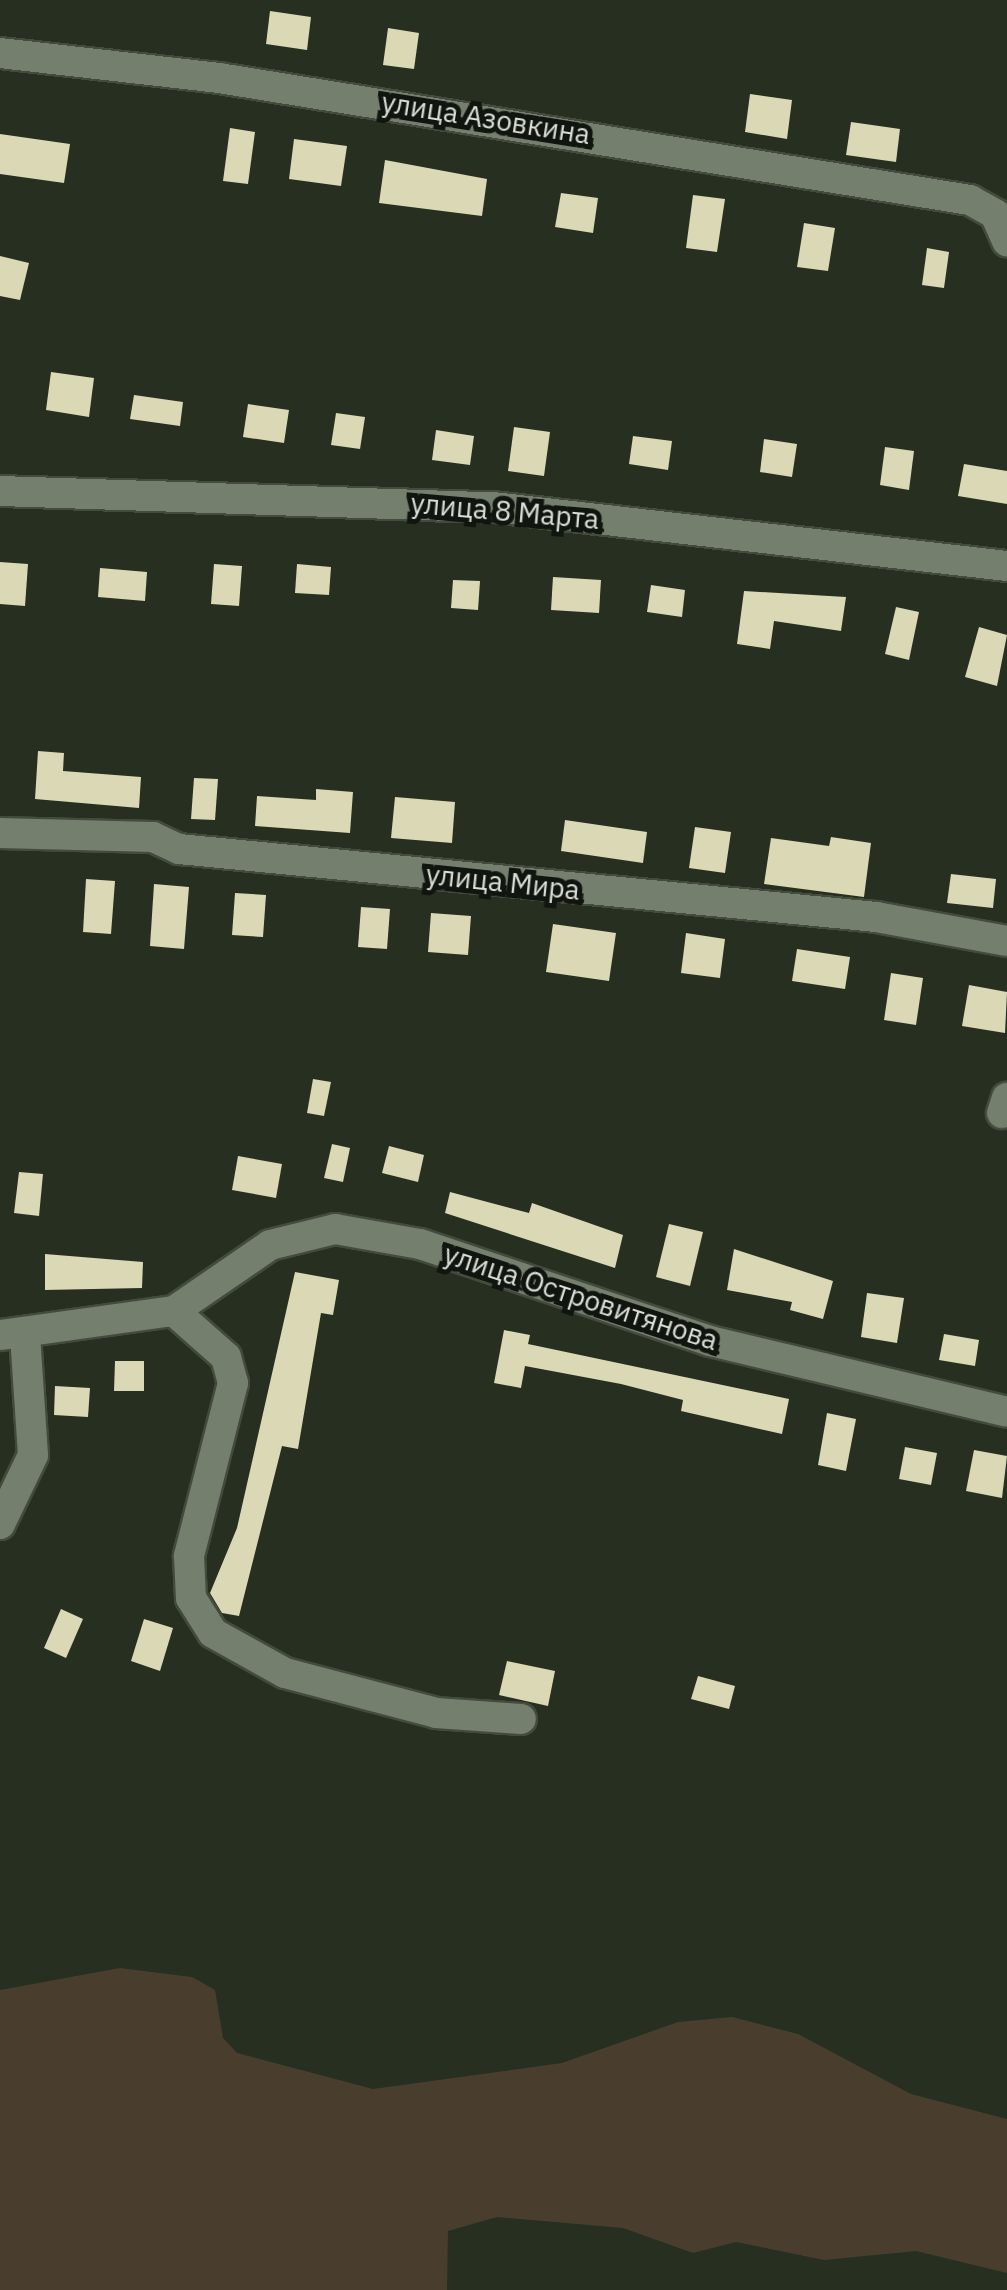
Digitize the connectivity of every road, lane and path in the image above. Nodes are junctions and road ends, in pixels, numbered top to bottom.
1 (0, 53) edge
2 (1007, 242) edge
3 (0, 491) edge
4 (1007, 566) edge
5 (0, 833) edge
6 (1007, 940) edge
7 (174, 1311) junction
8 (12, 1334) edge
9 (1007, 1412) edge
10 (0, 1524) edge
11 (521, 1719) dead end

1 - 2 street, улица Азовкина
3 - 4 street, улица 8 Марта
5 - 6 street, улица Мира
7 - 8 street, улица Островитянова
7 - 9 street, улица Островитянова
7 - 11 street
8 - 10 street

